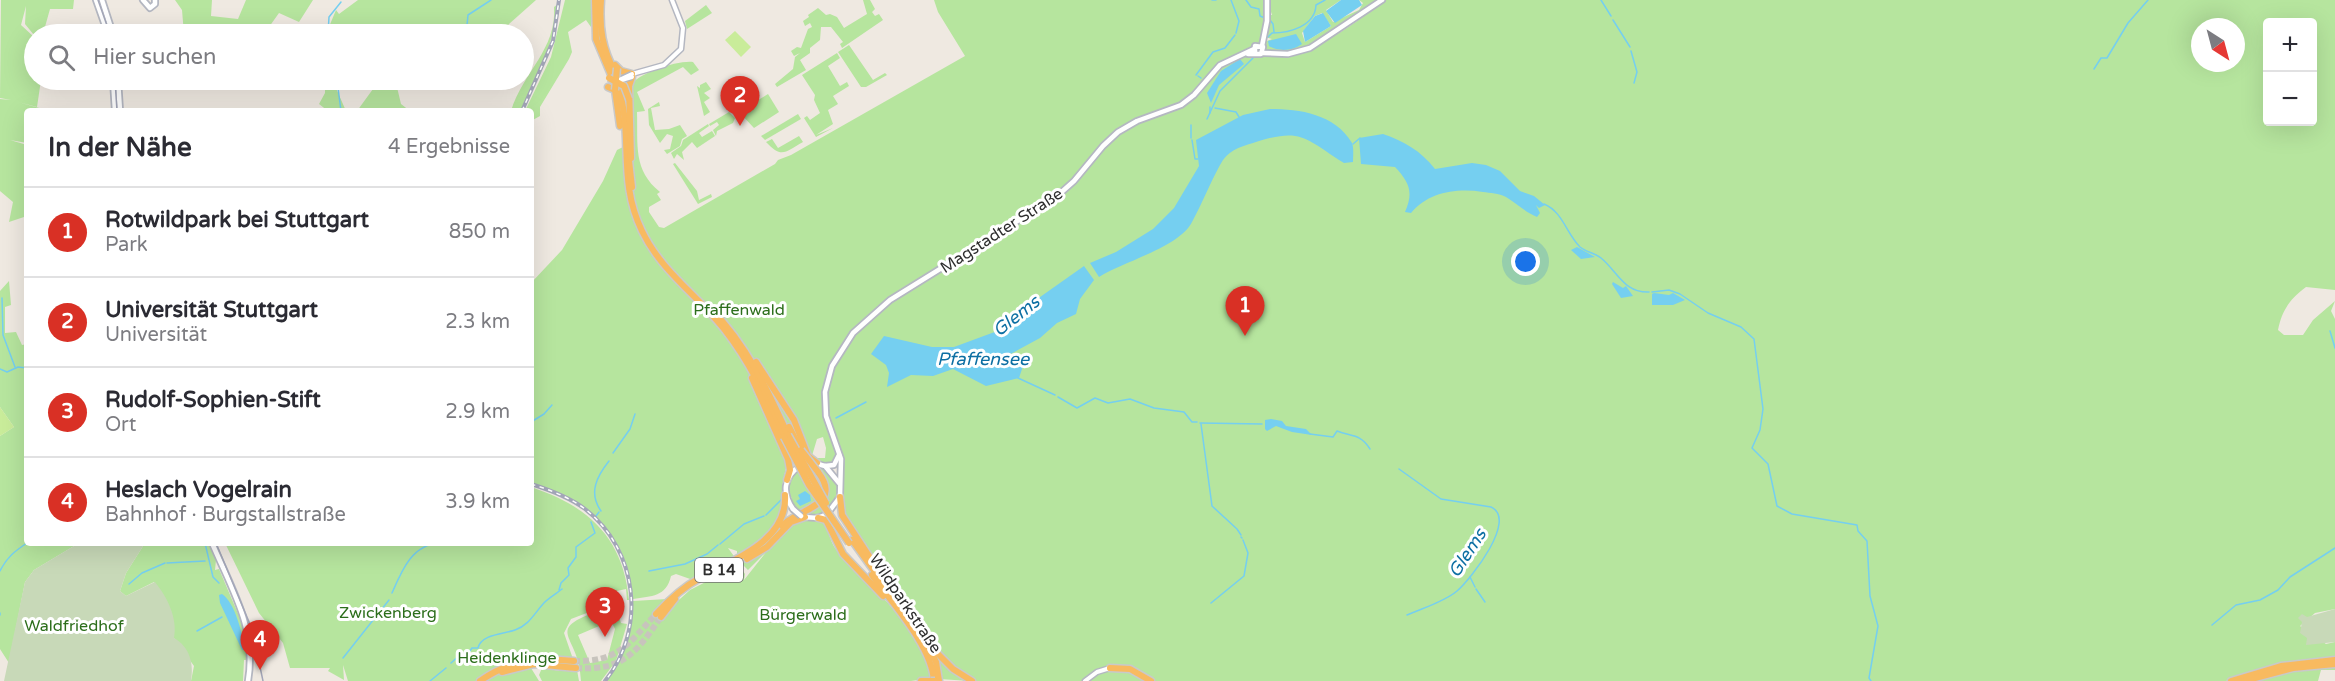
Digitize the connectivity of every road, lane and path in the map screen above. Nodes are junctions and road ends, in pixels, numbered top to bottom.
1 (96, 0) edge
2 (102, 0) edge
3 (144, 0) edge
4 (155, 0) edge
5 (598, 0) edge
6 (672, 0) edge
7 (1267, 0) edge
8 (1382, 0) edge
9 (600, 13) junction
10 (105, 24) edge
11 (110, 24) edge
12 (1262, 48) junction
13 (1254, 51) junction
14 (609, 62) junction
15 (632, 77) junction
16 (613, 80) junction
17 (116, 90) edge
18 (117, 90) edge
19 (629, 99) junction
20 (115, 108) edge
21 (120, 108) edge
22 (630, 169) junction
23 (731, 332) junction
24 (735, 345) junction
25 (778, 410) junction
26 (786, 436) junction
27 (839, 453) junction
28 (816, 463) junction
29 (825, 466) junction
30 (787, 480) junction
31 (840, 485) junction
32 (785, 495) junction
33 (840, 497) junction
34 (803, 517) junction
35 (818, 518) junction
36 (850, 542) junction
37 (212, 546) edge
38 (752, 556) junction
39 (891, 593) junction
40 (902, 617) junction
41 (922, 636) junction
42 (2335, 662) edge
43 (1110, 668) joint
44 (1134, 671) junction
45 (248, 681) edge
46 (480, 681) edge
47 (486, 681) edge
48 (921, 681) edge
49 (935, 681) edge
50 (972, 681) edge
51 (1085, 681) edge
52 (1143, 681) edge
53 (1151, 681) edge
54 (2231, 681) edge
55 (2244, 681) edge

1 - 10 main road
2 - 11 main road
3 - 4 main road
5 - 9 highway, B 14
5 - 14 highway, B 14
5 - 16 highway, B 14
6 - 15 street
7 - 12 main road
8 - 12 main road, Magstadter Straße
9 - 14 highway, B 14
9 - 16 highway, B 14
12 - 13 main road, Magstadter Straße
12 - 13 main road
13 - 27 main road, Magstadter Straße
14 - 16 highway, B 14
15 - 16 highway, bridge
15 - 16 street, bridge
15 - 19 highway, B 14, bridge
16 - 19 highway, B 14, bridge
16 - 22 highway, B 14
16 - 24 highway, B 14
17 - 20 main road
18 - 21 main road
19 - 22 highway, B 14
22 - 23 highway, B 14
23 - 25 highway, B 14
23 - 28 highway
24 - 26 highway
24 - 30 highway, B 14
25 - 26 highway
25 - 38 highway, B 14, bridge
26 - 36 highway, bridge
27 - 29 main road
27 - 31 main road, Magstadter Straße
28 - 29 main road
28 - 30 main road
29 - 31 main road
30 - 32 main road, B 14
31 - 33 main road
32 - 34 main road, bridge
32 - 38 highway, B 14
33 - 35 main road
33 - 39 highway
34 - 35 main road
34 - 38 highway
35 - 40 highway
36 - 39 highway, Wildparkstraße
36 - 40 highway, Wildparkstraße
37 - 45 main road
39 - 41 highway, Wildparkstraße
40 - 49 highway, Wildparkstraße
41 - 49 highway
41 - 50 highway
42 - 54 highway
42 - 55 highway
43 - 44 highway
43 - 51 street
44 - 52 highway
44 - 53 highway
46 - 47 highway
48 - 49 highway

